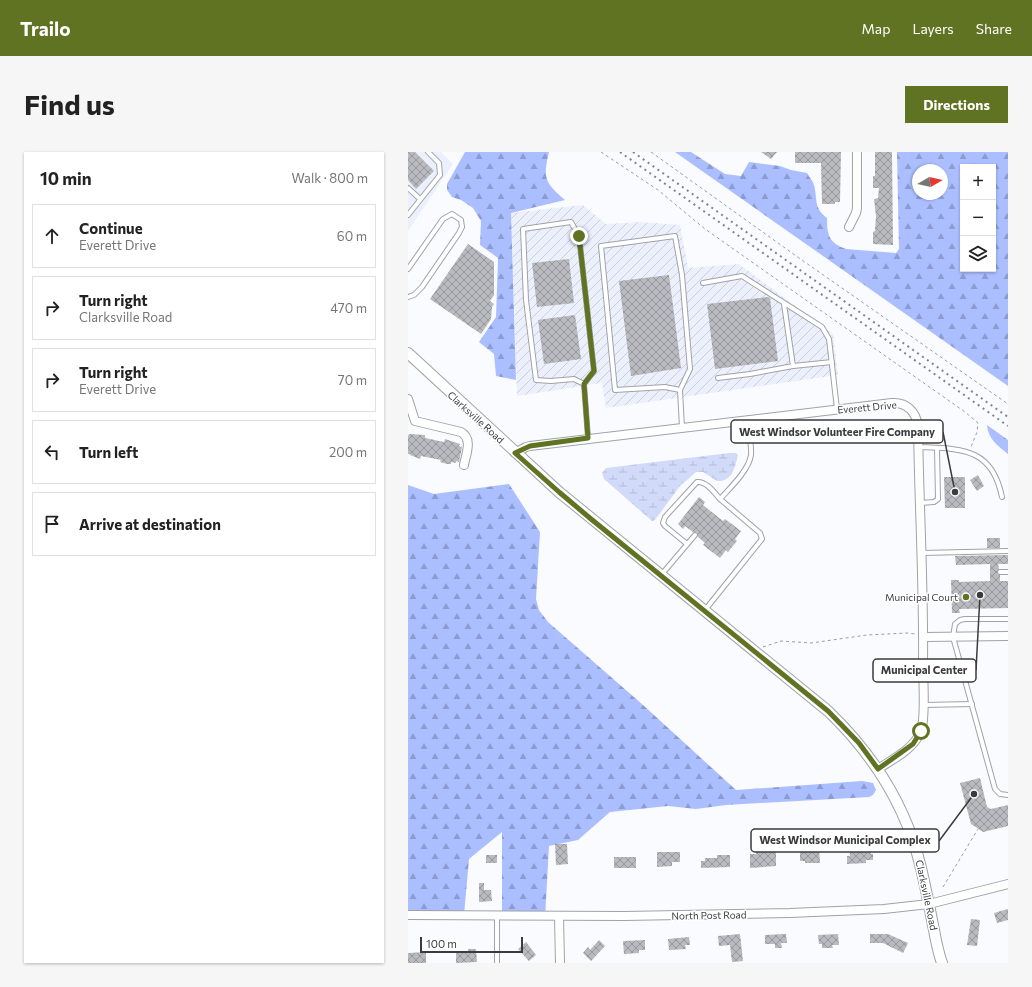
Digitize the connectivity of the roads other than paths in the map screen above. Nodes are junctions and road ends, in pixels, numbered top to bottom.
1 (428, 152) edge
2 (857, 152) edge
3 (408, 188) edge
4 (420, 199) junction
5 (408, 215) edge
6 (849, 227) dead end
7 (408, 269) edge
8 (704, 282) dead end
9 (408, 297) edge
10 (784, 304) junction
11 (408, 353) edge
12 (832, 362) junction
13 (793, 366) junction
14 (718, 378) dead end
15 (584, 384) junction
16 (680, 390) junction
17 (408, 399) edge
18 (837, 410) junction
19 (747, 420) junction
20 (682, 428) junction
21 (588, 438) junction
22 (918, 447) junction
23 (937, 448) junction
24 (515, 453) junction
25 (464, 465) dead end
26 (1002, 497) dead end
27 (720, 499) junction
28 (920, 503) junction
29 (695, 534) dead end
30 (687, 544) junction
31 (1008, 552) edge
32 (922, 553) junction
33 (1000, 572) dead end
34 (1008, 572) edge
35 (661, 576) junction
36 (704, 611) junction
37 (1008, 619) edge
38 (924, 636) junction
39 (1008, 636) edge
40 (953, 637) junction
41 (972, 704) junction
42 (923, 705) junction
43 (878, 769) junction
44 (1008, 795) edge
45 (1008, 884) edge
46 (929, 904) junction
47 (408, 915) edge
48 (497, 916) junction
49 (560, 916) junction
50 (497, 963) edge
51 (560, 963) edge
52 (942, 963) edge

1 - 4 lane
2 - 6 street
3 - 4 lane
4 - 5 lane
7 - 9 lane
8 - 10 lane
10 - 12 lane
10 - 13 lane
11 - 24 street, Clarksville Road
12 - 13 lane
12 - 18 lane
13 - 14 lane
15 - 15 lane
15 - 21 lane
16 - 16 lane
16 - 20 lane
17 - 25 street
18 - 19 street, Everett Drive
18 - 22 street, Everett Drive
19 - 20 street, Everett Drive
19 - 27 lane
20 - 21 street, Everett Drive
21 - 24 street, Everett Drive
22 - 23 lane
22 - 28 street, Everett Drive
23 - 26 lane
23 - 28 lane
24 - 35 street, Clarksville Road
27 - 30 lane
27 - 36 lane
28 - 32 street, Everett Drive
29 - 30 lane
30 - 35 lane
31 - 32 lane
32 - 38 street, Everett Drive
33 - 34 lane
35 - 36 street, Clarksville Road
36 - 43 street, Clarksville Road
37 - 40 lane
38 - 40 street
38 - 42 street, Everett Drive
39 - 40 street
40 - 41 lane
41 - 42 lane
41 - 44 lane
42 - 43 street, Everett Drive
43 - 46 street, Clarksville Road
45 - 46 street, North Post Road
46 - 49 street, North Post Road
46 - 52 street, Clarksville Road
47 - 48 street, North Post Road
48 - 49 street, North Post Road
48 - 50 lane
49 - 51 street

